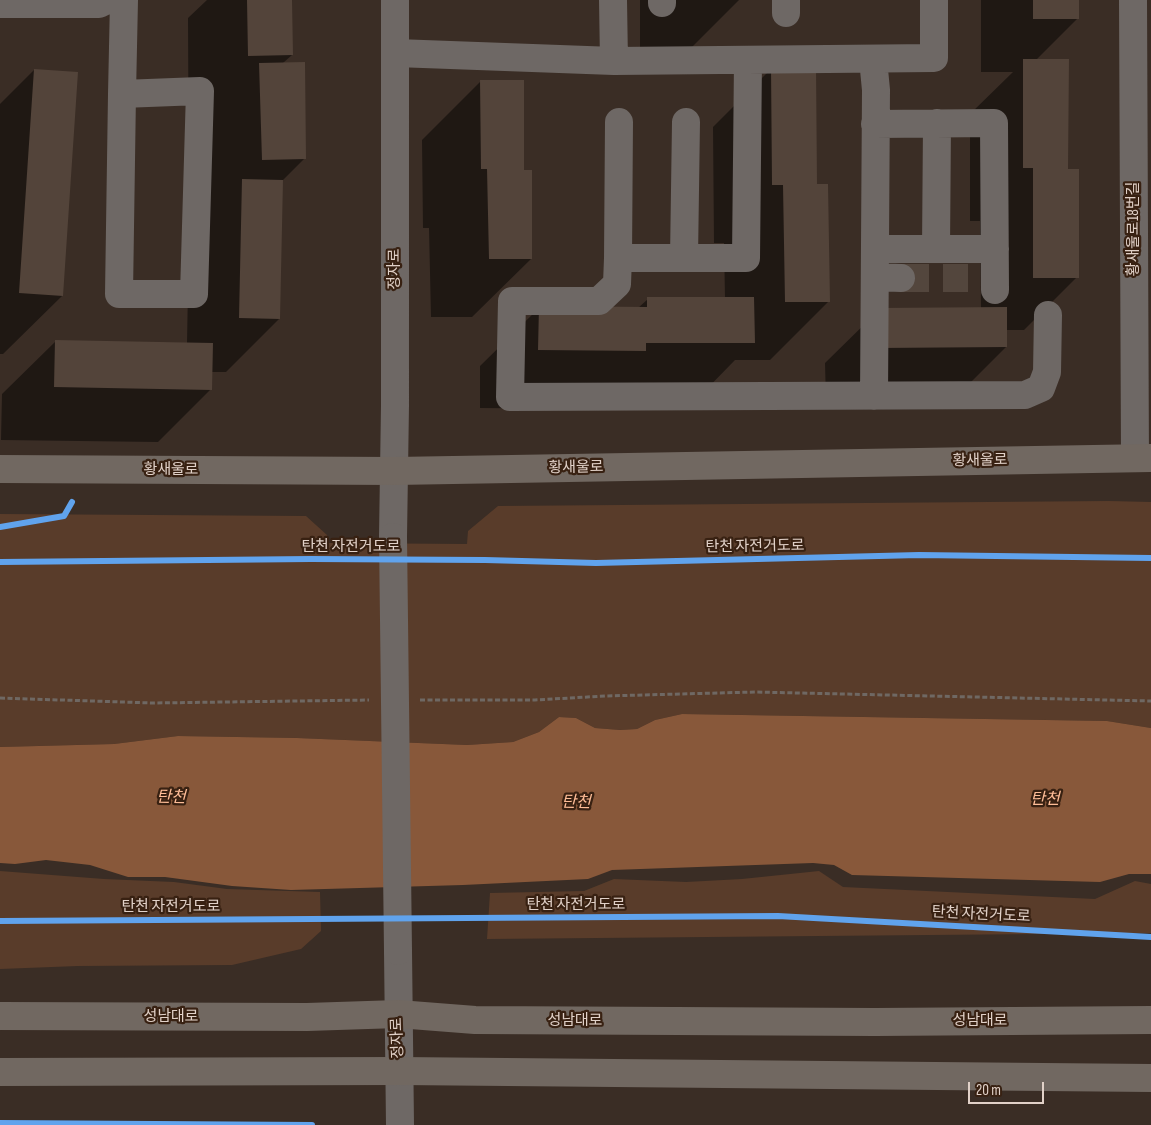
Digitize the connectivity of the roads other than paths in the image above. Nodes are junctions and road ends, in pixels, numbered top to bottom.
1 (107, 0) edge
2 (124, 0) edge
3 (395, 0) edge
4 (613, 0) edge
5 (934, 0) edge
6 (1133, 0) edge
7 (35, 2) edge
8 (0, 4) edge
9 (396, 53) junction
10 (872, 58) junction
11 (748, 60) junction
12 (614, 61) junction
13 (1142, 77) edge
14 (122, 94) junction
15 (619, 122) dead end
16 (686, 122) dead end
17 (937, 123) junction
18 (875, 124) junction
19 (1142, 203) edge
20 (875, 249) junction
21 (936, 249) junction
22 (995, 249) junction
23 (618, 258) junction
24 (684, 258) junction
25 (995, 290) dead end
26 (1048, 315) dead end
27 (1143, 321) edge
28 (874, 396) junction
29 (1143, 458) edge
30 (0, 469) edge
31 (394, 471) junction
32 (398, 1014) junction
33 (0, 1016) edge
34 (1151, 1020) edge
35 (400, 1071) junction
36 (0, 1072) edge
37 (1151, 1078) edge
38 (400, 1125) edge

1 - 7 street
2 - 14 street
3 - 9 street, 정자로
4 - 12 street
5 - 10 street
6 - 13 street, 황새울로18번길
7 - 8 street
9 - 12 street
9 - 31 street, 정자로
10 - 11 street
10 - 18 street
11 - 12 street
11 - 24 street
13 - 19 street, 황새울로18번길
14 - 14 street
15 - 23 street
16 - 24 street
17 - 18 street
17 - 21 street
17 - 22 street
18 - 20 street
19 - 27 street, 황새울로18번길
20 - 21 street
20 - 28 street
21 - 22 street
22 - 25 street
23 - 24 street
23 - 28 street
26 - 28 street
27 - 29 street, 황새울로18번길
29 - 31 main road, 황새울로
30 - 31 main road, 황새울로
31 - 32 street, 정자로, bridge
32 - 33 main road, 성남대로
32 - 34 main road, 성남대로
32 - 35 street, 정자로
35 - 36 main road
35 - 37 main road
35 - 38 street, 정자로

